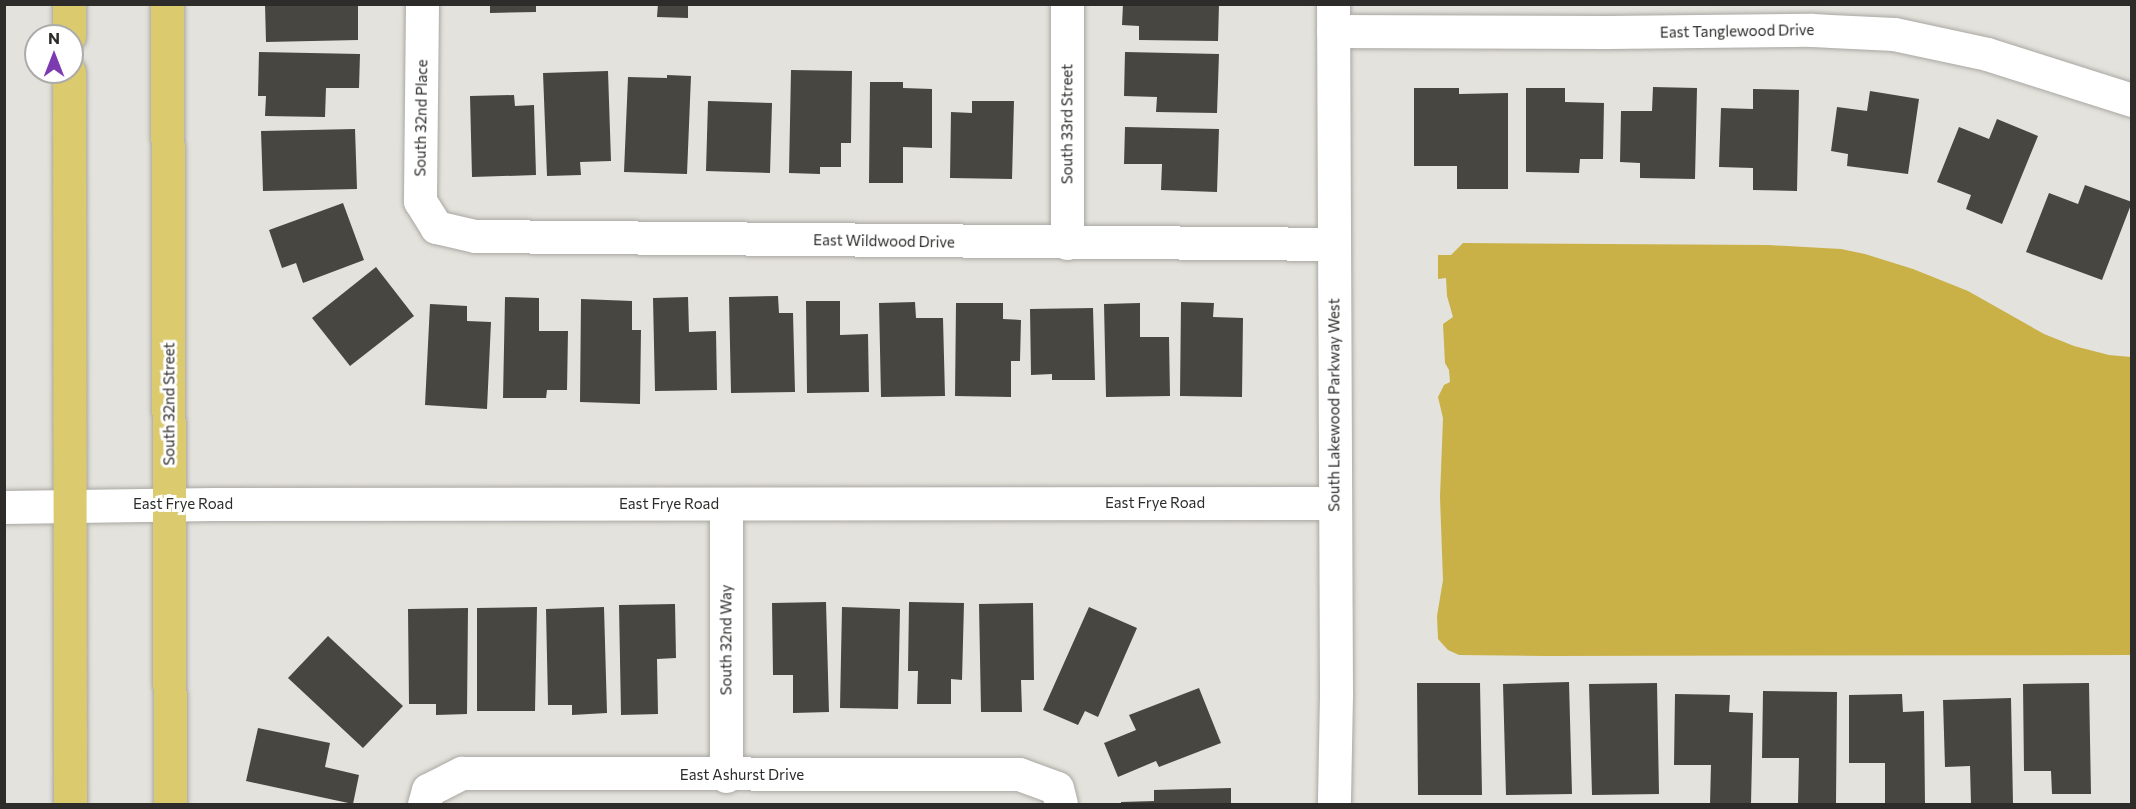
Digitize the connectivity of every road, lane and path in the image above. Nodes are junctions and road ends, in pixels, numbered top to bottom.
1 (69, 4) edge
2 (167, 4) edge
3 (422, 4) edge
4 (1067, 4) edge
5 (1333, 18) edge
6 (1607, 18) edge
7 (69, 24) edge
8 (69, 84) edge
9 (2132, 100) edge
10 (436, 227) joint
11 (1067, 243) junction
12 (1334, 244) junction
13 (1334, 503) junction
14 (170, 504) junction
15 (726, 504) junction
16 (70, 506) junction
17 (4, 507) edge
18 (726, 776) junction
19 (1059, 796) edge
20 (426, 797) edge
21 (70, 804) edge
22 (170, 804) edge
23 (1334, 804) edge

1 - 7 main road
2 - 14 main road, South 32nd Street
3 - 10 street, South 32nd Place
4 - 11 street, South 33rd Street
5 - 6 street, East Tanglewood Drive
5 - 12 street, South Lakewood Parkway West
6 - 9 street, East Tanglewood Drive
8 - 16 main road
10 - 11 street, East Wildwood Drive
11 - 12 street, East Wildwood Drive
12 - 13 street, South Lakewood Parkway West
13 - 15 street, East Frye Road
13 - 23 street, South Lakewood Parkway West
14 - 15 street, East Frye Road
14 - 16 street, East Frye Road
14 - 22 main road, South 32nd Street
15 - 18 street, South 32nd Way
16 - 17 street, East Frye Road
16 - 21 main road
18 - 19 street, East Ashurst Drive
18 - 20 street, East Ashurst Drive

